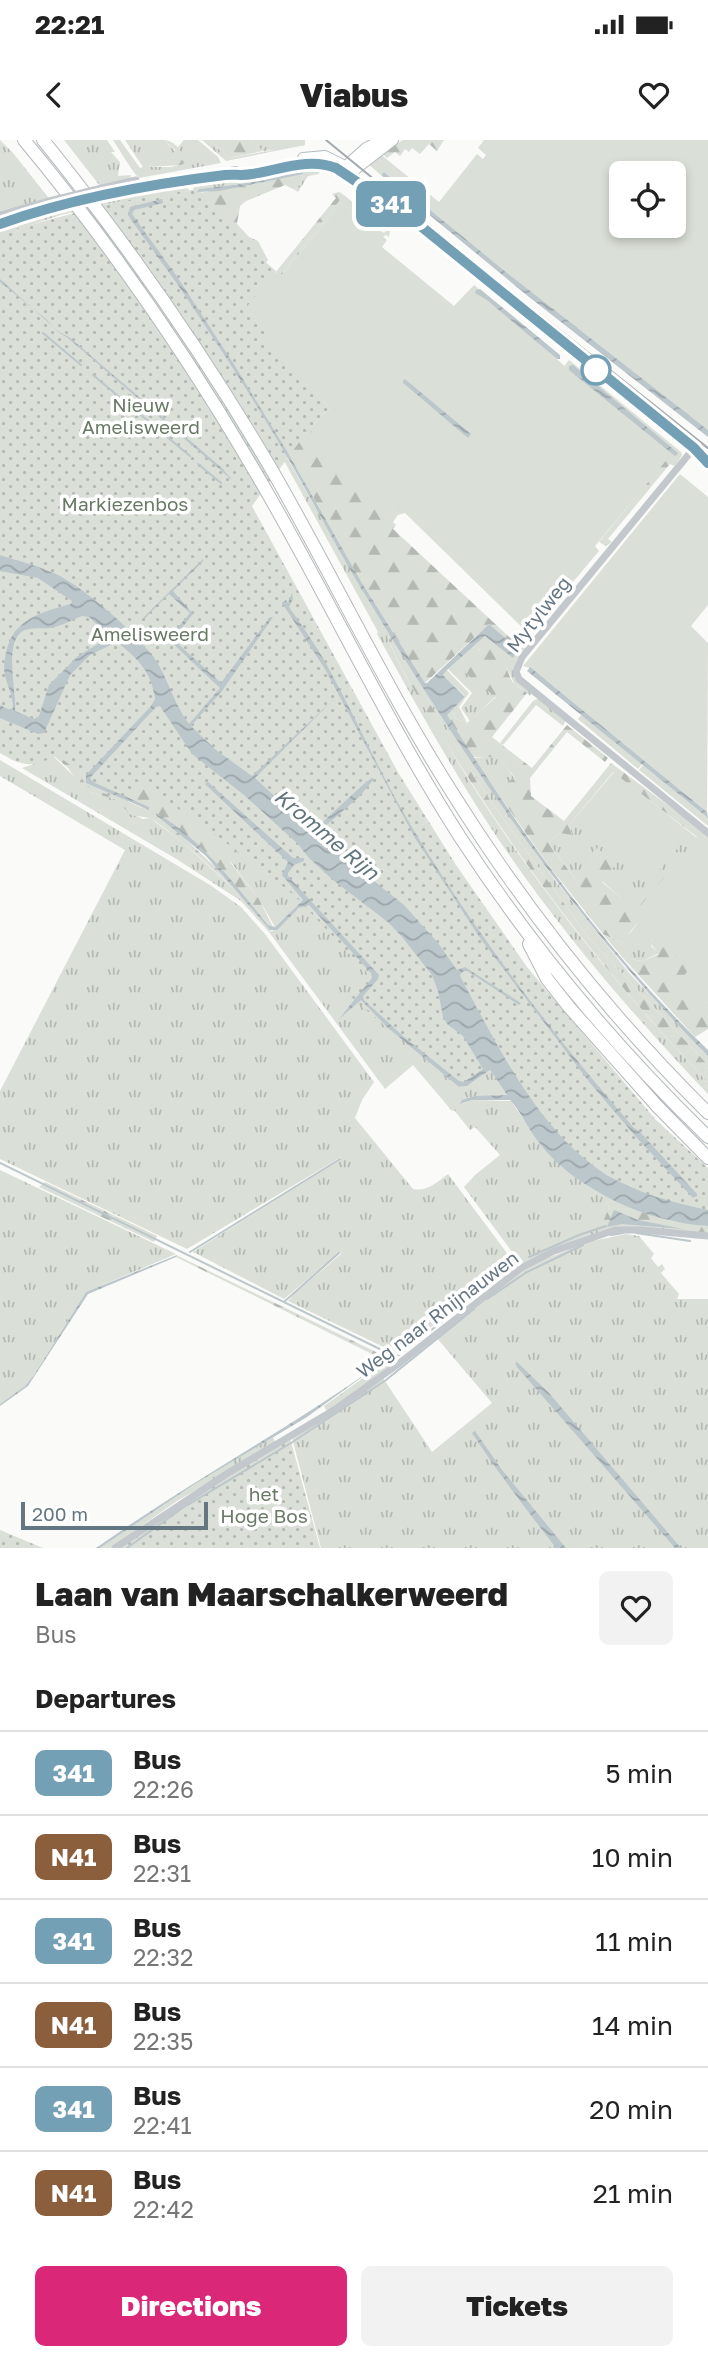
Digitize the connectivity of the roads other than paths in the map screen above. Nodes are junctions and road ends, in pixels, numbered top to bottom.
1 (24, 140) edge
2 (44, 140) edge
3 (382, 140) edge
4 (393, 140) edge
5 (348, 171) junction
6 (136, 180) dead end
7 (105, 191) junction
8 (52, 204) junction
9 (0, 215) edge
10 (0, 223) edge
11 (694, 448) junction
12 (708, 455) edge
13 (708, 463) edge
14 (708, 833) edge
15 (515, 917) junction
16 (708, 1113) edge
17 (708, 1137) edge
18 (708, 1158) edge
19 (708, 1236) edge
20 (114, 1548) edge

1 - 15 highway
2 - 16 highway
3 - 5 main road
4 - 5 main road
5 - 7 main road
5 - 11 main road
6 - 7 street
7 - 8 main road, bridge
8 - 9 street
8 - 10 main road
11 - 12 main road
11 - 13 main road
11 - 14 street, Mytylweg
15 - 17 highway
15 - 18 highway
19 - 20 street, Weg naar Rhijnauwen

